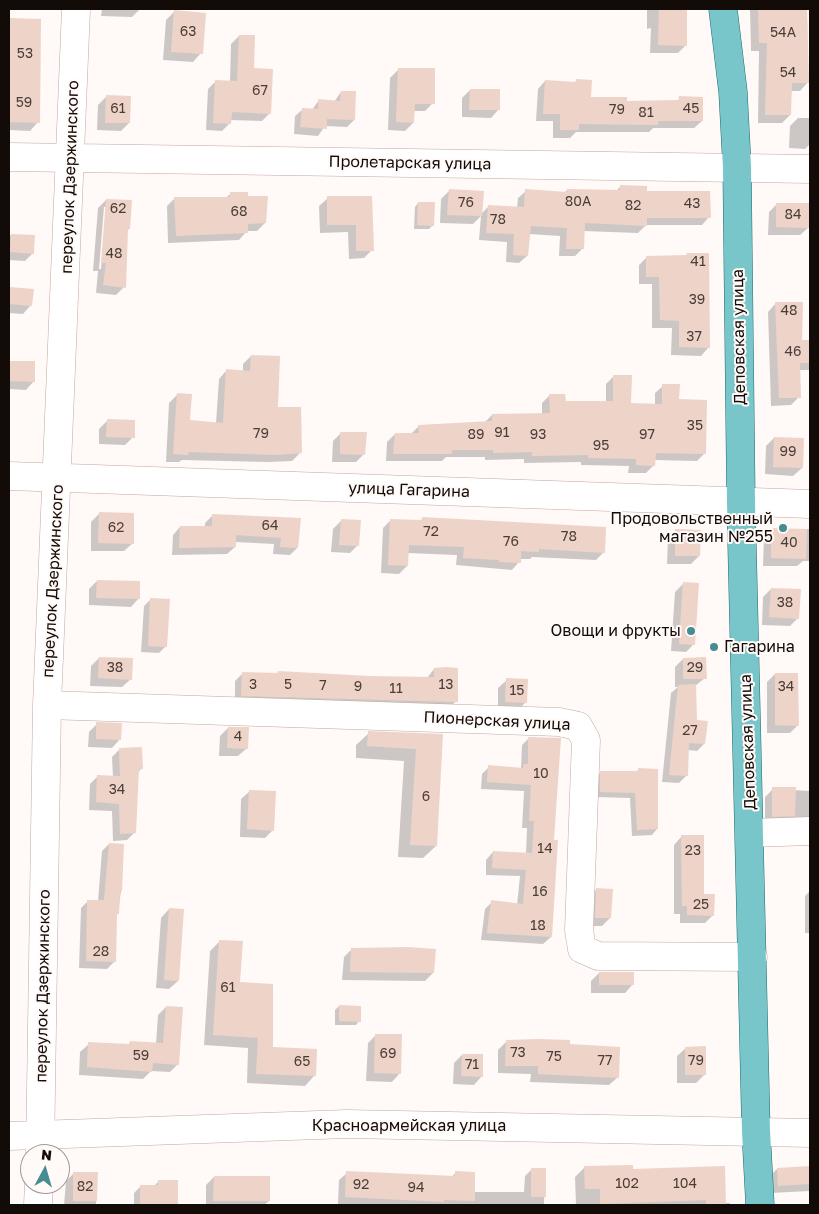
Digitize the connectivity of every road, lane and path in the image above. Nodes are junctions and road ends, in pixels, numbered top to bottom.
1 (76, 9) edge
2 (724, 9) edge
3 (9, 157) edge
4 (71, 159) junction
5 (737, 167) junction
6 (810, 169) edge
7 (9, 476) edge
8 (57, 478) junction
9 (742, 502) junction
10 (810, 504) edge
11 (48, 705) junction
12 (810, 831) edge
13 (750, 833) junction
14 (753, 957) junction
15 (756, 1131) junction
16 (810, 1132) edge
17 (9, 1136) edge
18 (37, 1144) edge
19 (40, 1144) edge
20 (55, 1144) edge
21 (760, 1205) edge

1 - 4 street, переулок Дзержинского
2 - 5 main road, Деповская улица
3 - 4 street, Пролетарская улица
4 - 5 street, Пролетарская улица
4 - 8 street, переулок Дзержинского
5 - 6 street, Пролетарская улица
5 - 9 main road, Деповская улица
7 - 8 street, улица Гагарина
8 - 9 street, улица Гагарина
8 - 11 street, переулок Дзержинского
9 - 10 street, улица Гагарина
9 - 13 main road, Деповская улица
11 - 14 street, Пионерская улица
11 - 19 street, переулок Дзержинского
12 - 13 street
13 - 14 main road, Деповская улица
14 - 15 main road, Деповская улица
15 - 16 street, Красноармейская улица
15 - 20 street, Красноармейская улица
15 - 21 main road, Деповская улица
17 - 18 street, Красноармейская улица

